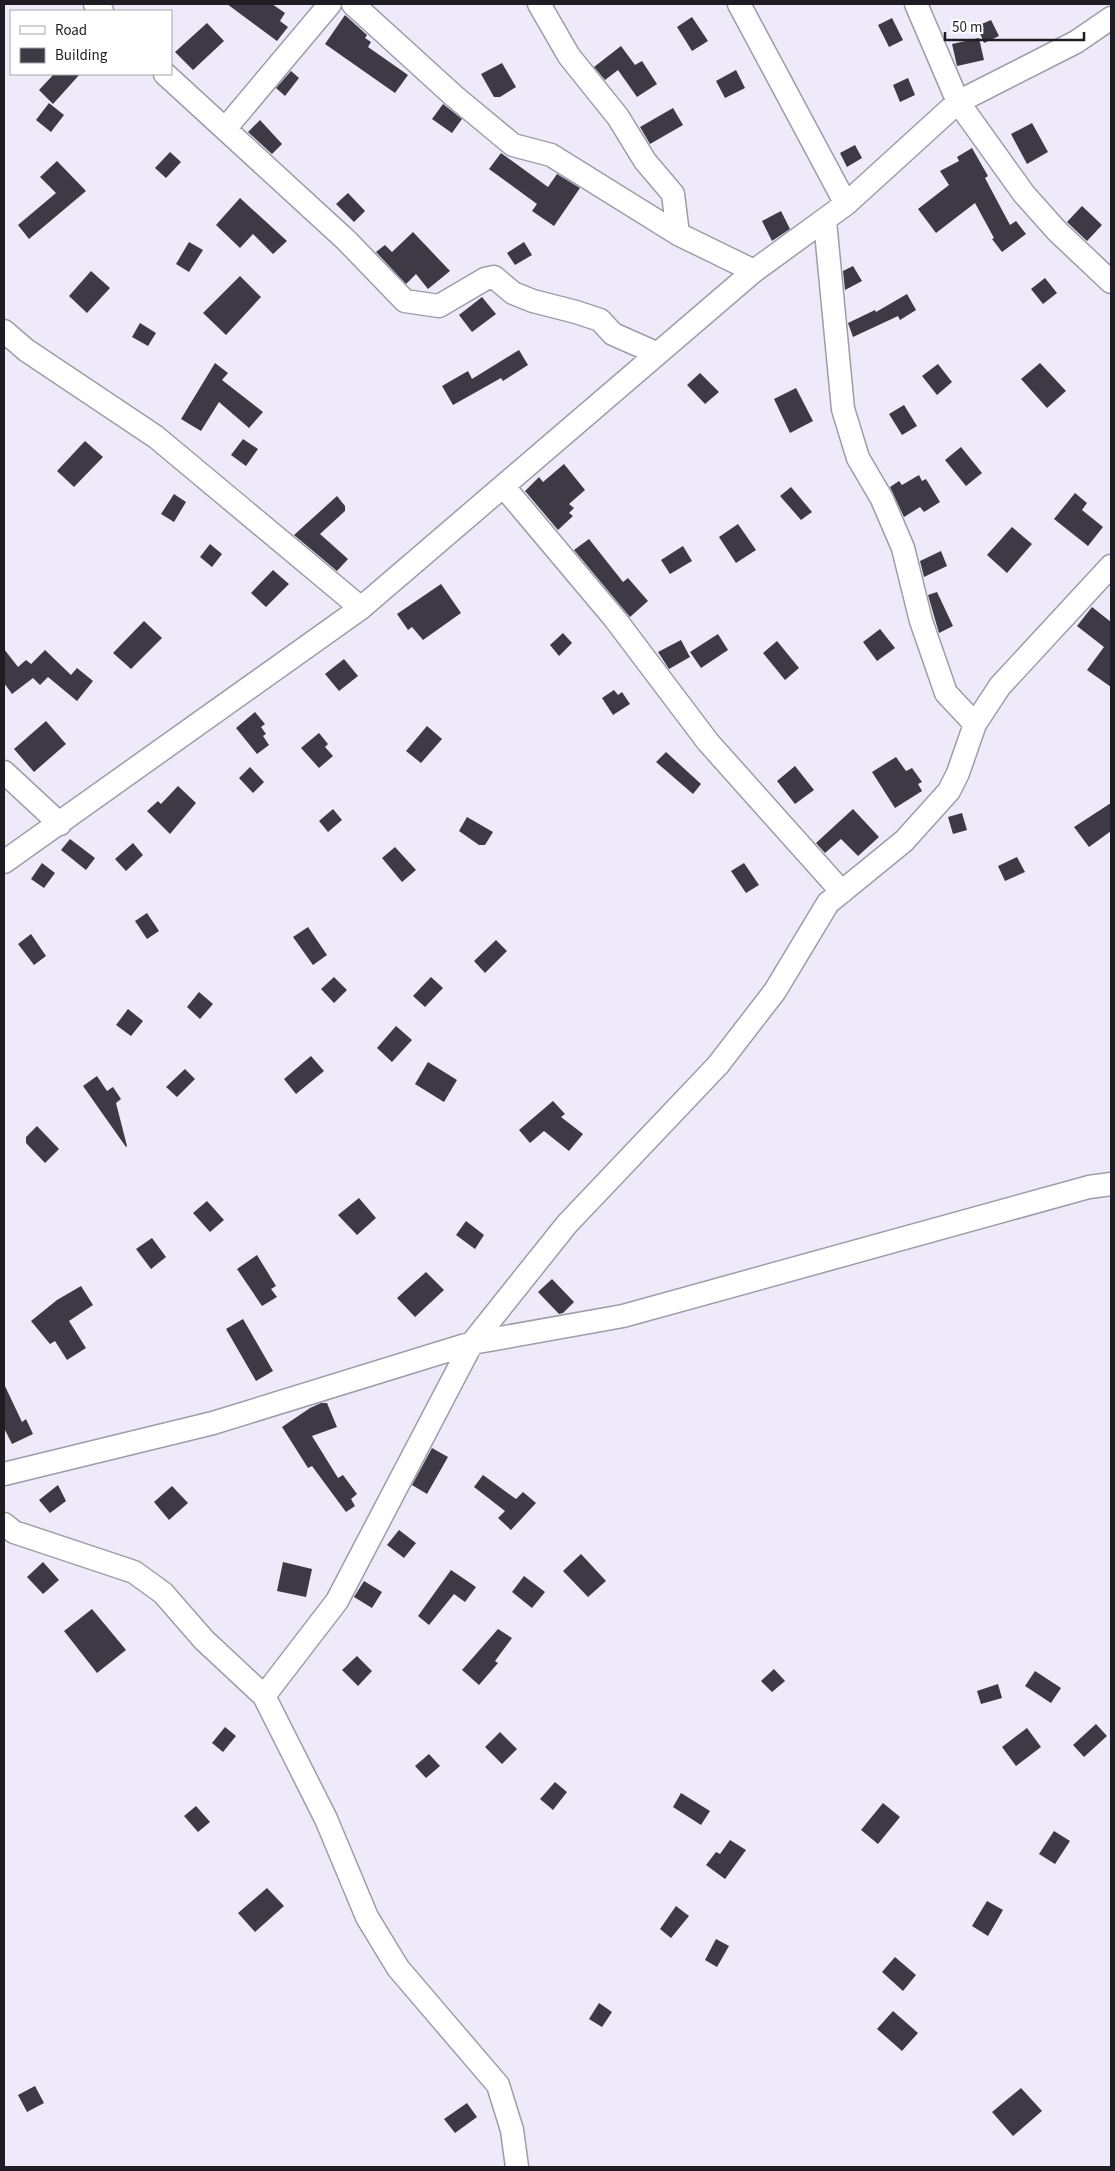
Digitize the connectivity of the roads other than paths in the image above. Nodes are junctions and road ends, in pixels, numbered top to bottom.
1 (330, 4) edge
2 (353, 4) edge
3 (539, 4) edge
4 (738, 4) edge
5 (916, 4) edge
6 (1111, 18) edge
7 (166, 75) edge
8 (958, 102) junction
9 (225, 129) junction
10 (846, 204) junction
11 (825, 221) junction
12 (678, 234) junction
13 (754, 271) junction
14 (1111, 282) edge
15 (4, 331) edge
16 (656, 353) junction
17 (504, 487) junction
18 (1111, 566) edge
19 (361, 608) junction
20 (975, 724) junction
21 (4, 772) edge
22 (60, 824) junction
23 (4, 862) edge
24 (842, 892) junction
25 (1111, 1184) edge
26 (472, 1343) junction
27 (4, 1474) edge
28 (4, 1524) edge
29 (264, 1696) junction
30 (517, 2167) edge

1 - 9 street
2 - 12 street
3 - 12 street
4 - 10 street
5 - 8 street
6 - 8 street
7 - 9 street
8 - 10 street
8 - 14 street
9 - 16 street
10 - 11 street
11 - 13 street
11 - 20 street
12 - 13 street
13 - 16 street
15 - 19 street
16 - 17 street
17 - 19 street
17 - 24 street
18 - 20 street
19 - 22 street
20 - 24 street
21 - 22 street
22 - 23 street
24 - 26 street
25 - 26 street
26 - 27 street
26 - 29 street
28 - 29 street
29 - 30 street

